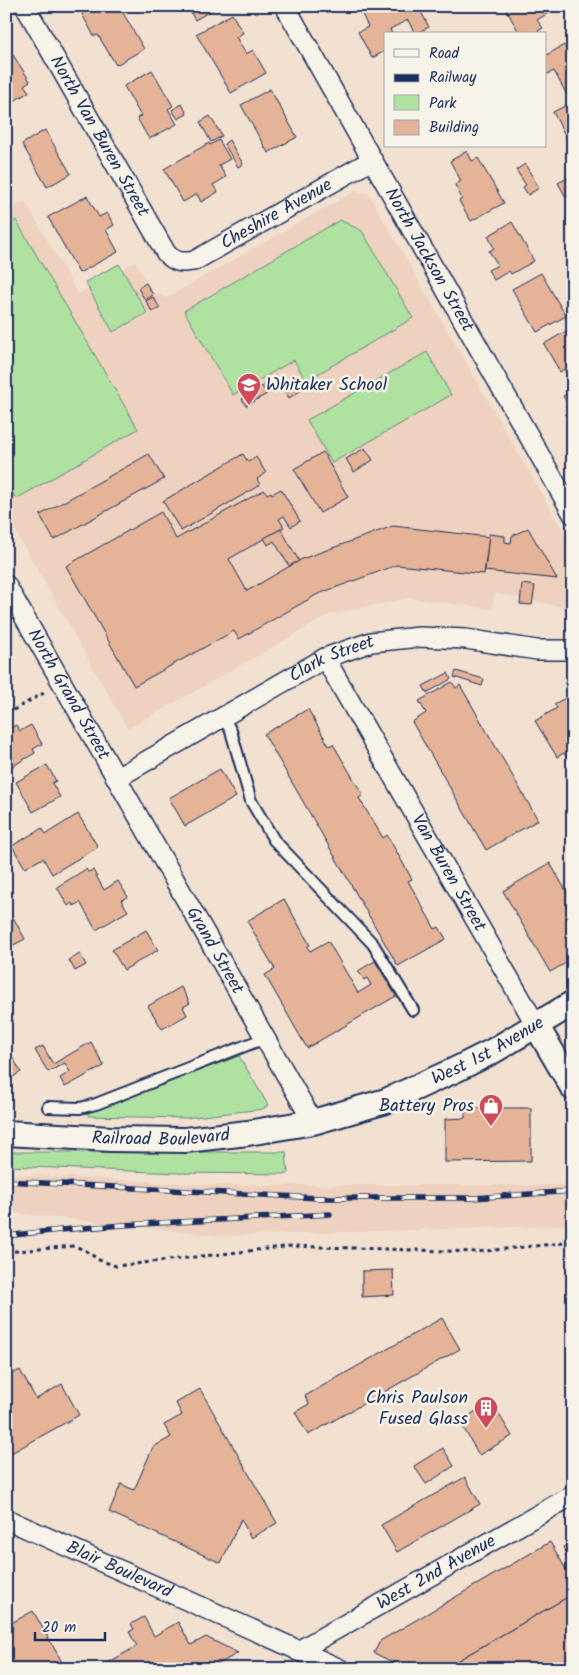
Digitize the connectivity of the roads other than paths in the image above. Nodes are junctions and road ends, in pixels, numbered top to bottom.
1 (25, 6) edge
2 (285, 6) edge
3 (372, 160) junction
4 (178, 262) joint
5 (573, 514) edge
6 (6, 585) edge
7 (573, 650) edge
8 (325, 658) junction
9 (223, 717) junction
10 (117, 778) junction
11 (573, 1003) edge
12 (413, 1010) dead end
13 (536, 1025) junction
14 (265, 1038) junction
15 (573, 1088) edge
16 (48, 1107) dead end
17 (313, 1122) junction
18 (6, 1133) edge
19 (573, 1495) edge
20 (6, 1519) edge
21 (298, 1651) junction
22 (340, 1669) edge

1 - 4 street, North Van Buren Street
2 - 3 street, North Jackson Street
3 - 4 street, Cheshire Avenue
3 - 5 street, North Jackson Street
6 - 10 street, North Grand Street
7 - 8 street, Clark Street
8 - 9 street, Clark Street
8 - 13 street, Van Buren Street
9 - 10 street, Clark Street
9 - 12 lane
10 - 14 street, Grand Street
11 - 13 street, West 1st Avenue
13 - 15 street, Van Buren Street
13 - 17 street, West 1st Avenue
14 - 16 lane
14 - 17 street, Grand Street
17 - 18 street, Railroad Boulevard
19 - 21 street, West 2nd Avenue
20 - 21 street, Blair Boulevard
21 - 22 street, Blair Boulevard

